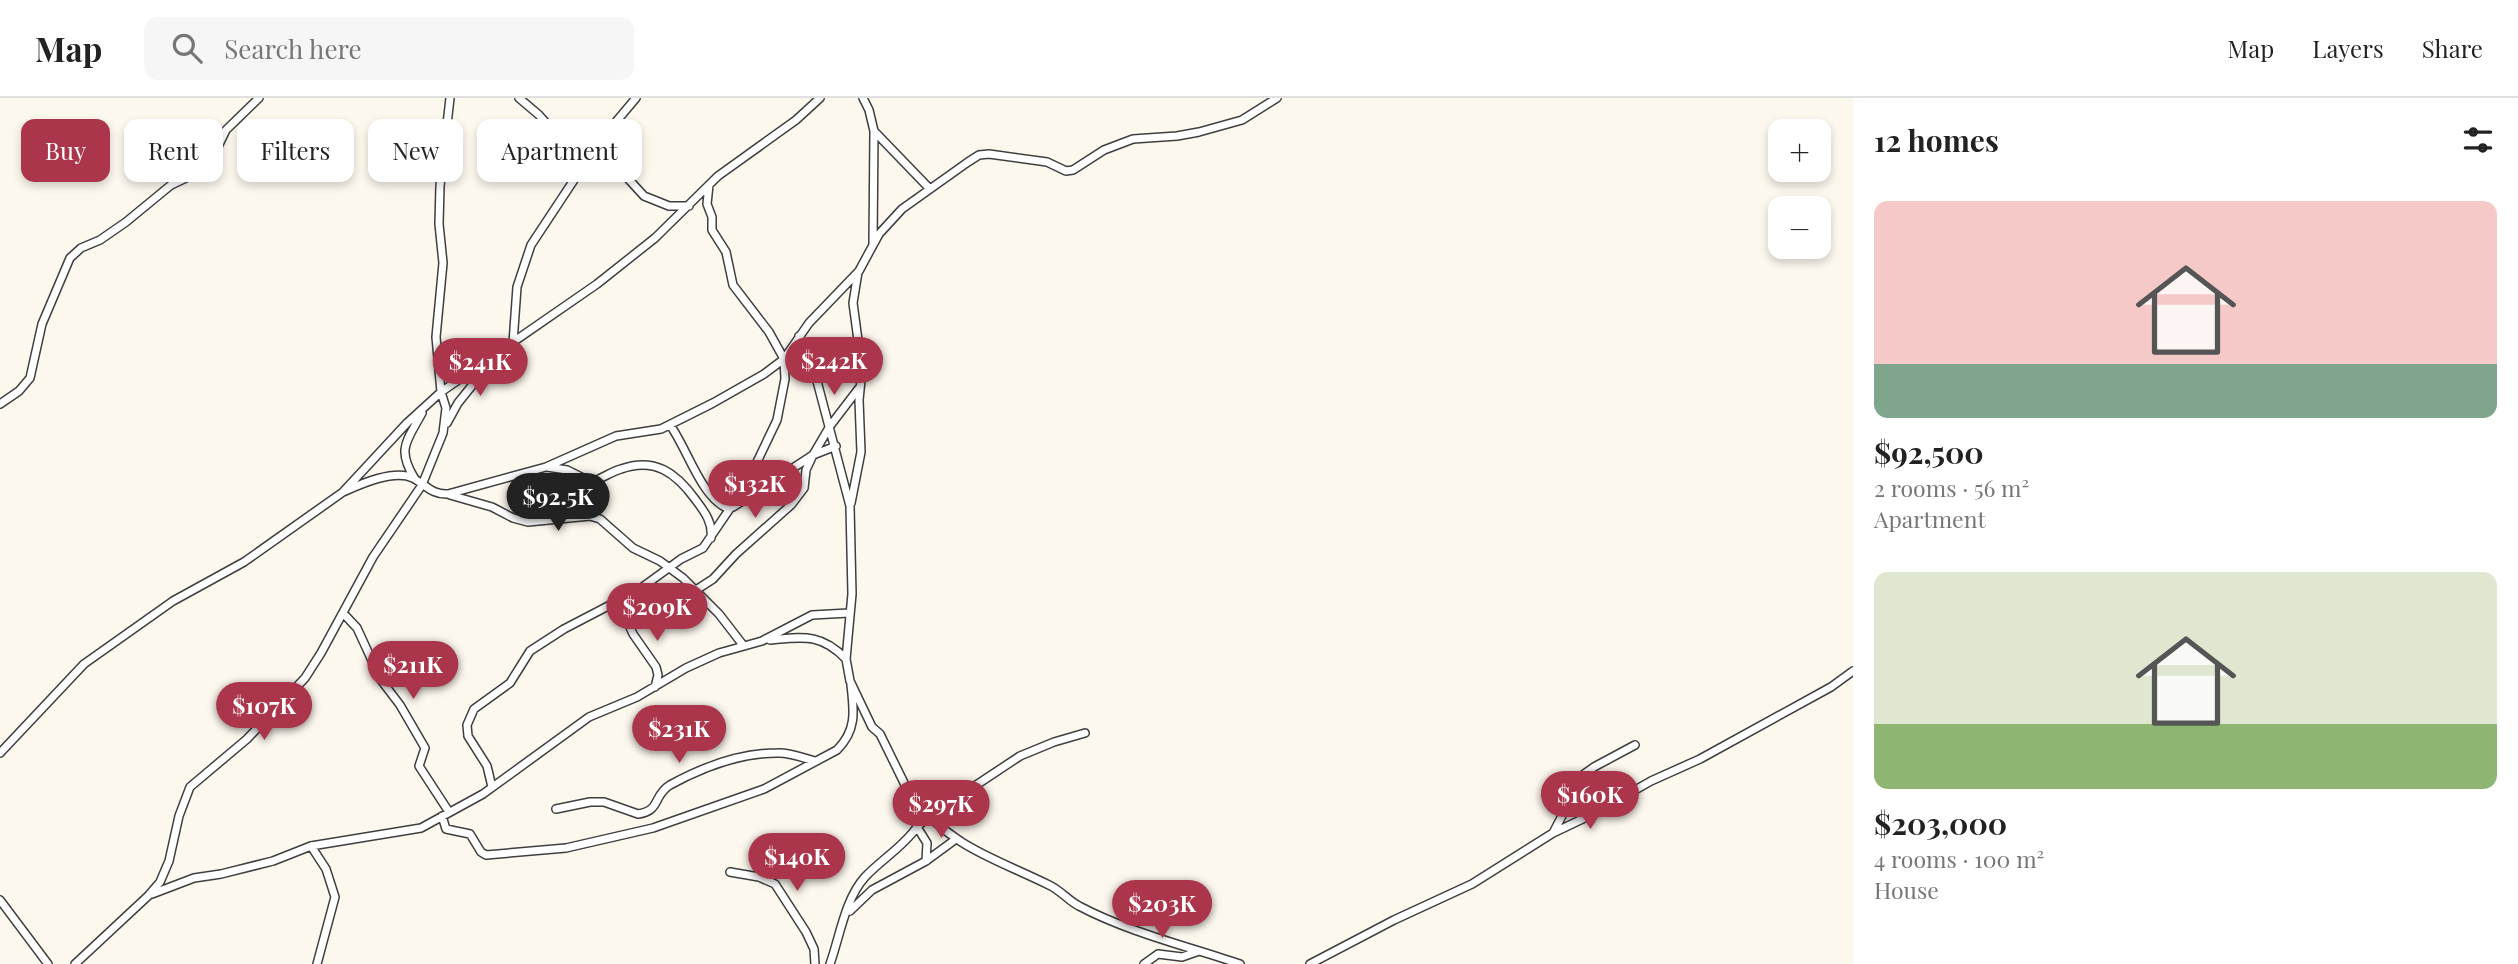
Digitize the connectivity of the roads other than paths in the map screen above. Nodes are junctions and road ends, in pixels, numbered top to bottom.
1 (259, 98) edge
2 (450, 98) edge
3 (519, 98) edge
4 (636, 98) edge
5 (820, 98) edge
6 (863, 98) edge
7 (1277, 98) edge
8 (542, 119) edge
9 (619, 119) edge
10 (874, 131) junction
11 (574, 182) edge
12 (631, 182) edge
13 (709, 185) junction
14 (929, 188) junction
15 (690, 205) junction
16 (873, 245) junction
17 (859, 271) junction
18 (799, 337) junction
19 (513, 343) junction
20 (498, 354) junction
21 (784, 359) junction
22 (859, 388) junction
23 (441, 392) junction
24 (0, 404) edge
25 (425, 407) junction
26 (670, 425) junction
27 (830, 426) junction
28 (444, 430) junction
29 (836, 446) junction
30 (813, 454) junction
31 (546, 467) junction
32 (415, 479) junction
33 (422, 485) junction
34 (343, 492) junction
35 (448, 495) junction
36 (850, 506) junction
37 (733, 507) junction
38 (710, 539) junction
39 (670, 567) junction
40 (696, 590) junction
41 (619, 602) junction
42 (342, 613) junction
43 (849, 613) junction
44 (762, 641) junction
45 (743, 645) junction
46 (846, 659) junction
47 (1853, 671) edge
48 (850, 681) junction
49 (655, 687) junction
50 (1084, 733) dead end
51 (1635, 745) dead end
52 (0, 753) edge
53 (816, 761) junction
54 (492, 787) junction
55 (910, 795) junction
56 (556, 809) dead end
57 (446, 814) junction
58 (928, 817) junction
59 (916, 827) junction
60 (1553, 833) junction
61 (956, 839) junction
62 (311, 846) junction
63 (926, 861) junction
64 (730, 872) dead end
65 (148, 896) junction
66 (0, 900) edge
67 (846, 914) junction
68 (1199, 950) junction
69 (48, 964) edge
70 (75, 964) edge
71 (317, 964) edge
72 (815, 964) edge
73 (830, 964) edge
74 (1144, 964) edge
75 (1240, 964) edge
76 (1310, 964) edge

1 - 24 street
2 - 23 street
3 - 8 street
4 - 9 street
5 - 13 street
6 - 10 street
7 - 14 street
10 - 14 street
10 - 16 street
11 - 19 street
12 - 15 street
13 - 15 street
13 - 21 street
14 - 16 street
15 - 19 street
16 - 17 street
17 - 18 street
17 - 22 street
18 - 21 street
18 - 27 street
19 - 20 street
20 - 23 street
20 - 28 street
21 - 26 street
21 - 37 street
22 - 27 street
22 - 36 street
23 - 25 street
23 - 28 street
25 - 32 street
25 - 34 street
26 - 31 street
26 - 37 street
27 - 29 street
27 - 30 street
28 - 33 street
29 - 30 street
29 - 36 street
30 - 37 street
30 - 40 street
31 - 35 street
31 - 38 street
32 - 33 street
32 - 34 street
33 - 35 street
33 - 42 street
34 - 52 street
35 - 39 street
36 - 43 street
37 - 38 street
38 - 39 street
39 - 40 street
39 - 41 street
40 - 45 street
41 - 49 street
41 - 54 street
42 - 57 street
42 - 65 street
43 - 44 street
43 - 46 street
44 - 45 street
44 - 46 street
45 - 49 street
46 - 48 street
47 - 60 street
48 - 53 street
48 - 55 street
49 - 54 street
50 - 58 street
51 - 60 street
53 - 56 street
53 - 57 street
54 - 57 street
55 - 58 street
55 - 59 street
57 - 62 street
58 - 59 street
58 - 61 street
59 - 63 street
59 - 67 street
60 - 76 street
61 - 63 street
61 - 68 street
62 - 65 street
62 - 71 street
63 - 67 street
64 - 72 street
65 - 70 street
66 - 69 street
67 - 73 street
68 - 74 street
68 - 75 street

